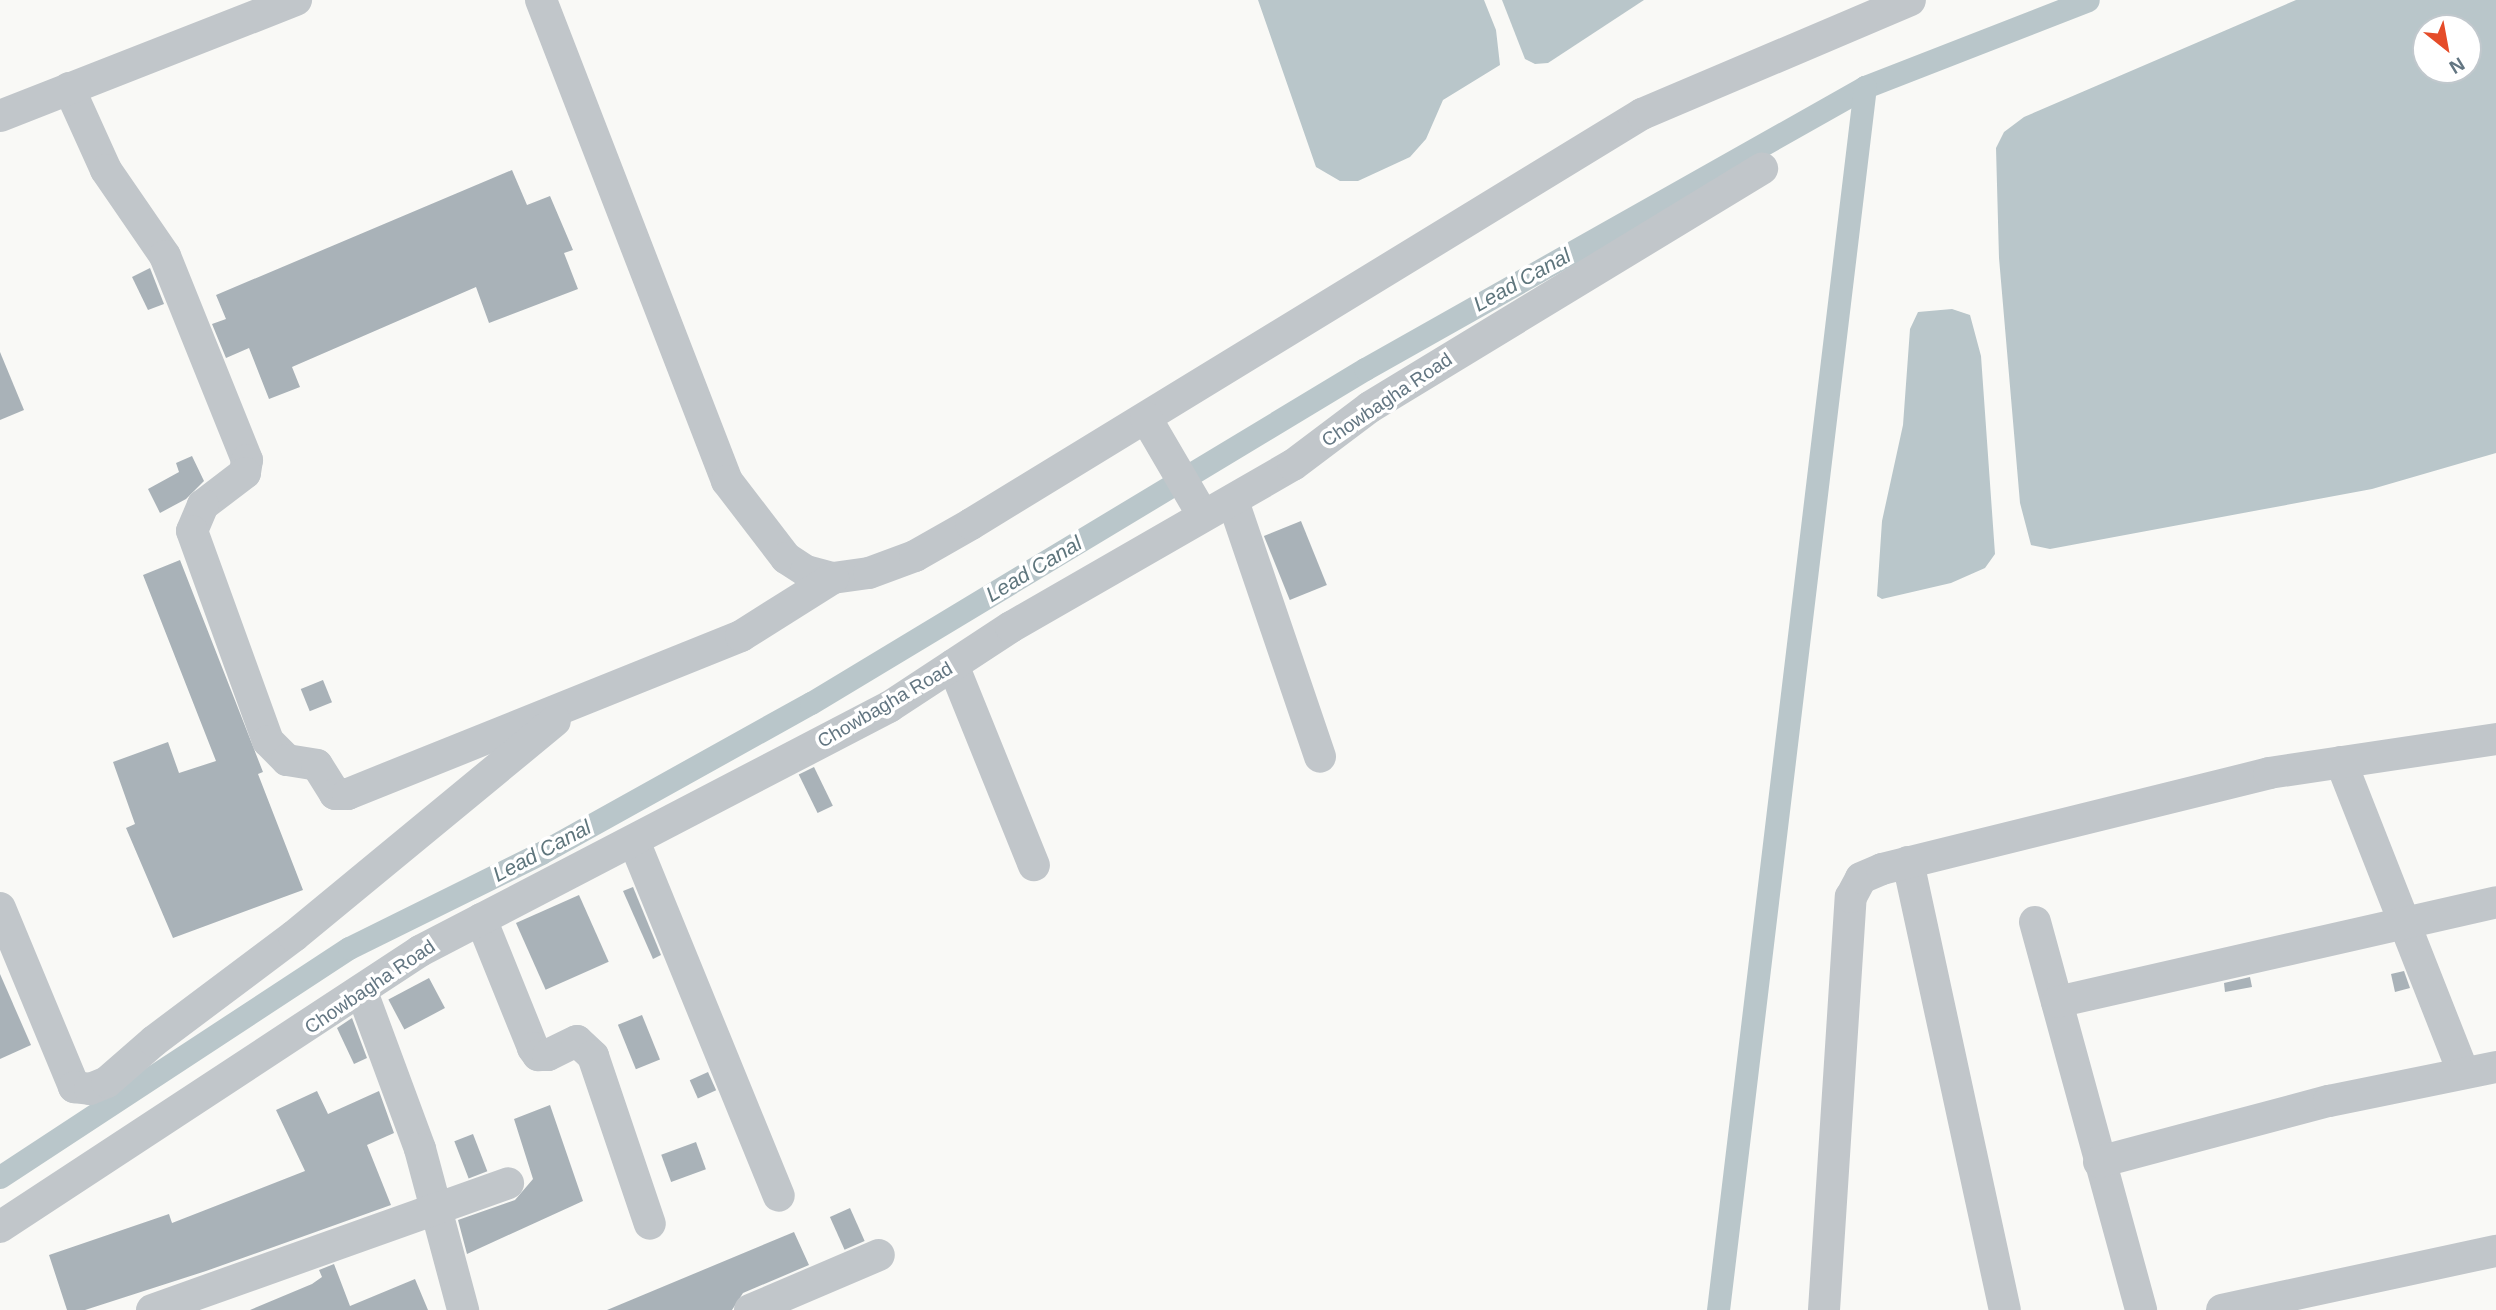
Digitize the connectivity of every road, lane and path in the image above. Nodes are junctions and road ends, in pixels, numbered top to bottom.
1 (296, 0) edge
2 (541, 0) edge
3 (1910, 0) edge
4 (69, 88) junction
5 (0, 116) edge
6 (1762, 169) dead end
7 (1146, 418) junction
8 (1233, 501) junction
9 (1202, 514) junction
10 (833, 578) junction
11 (953, 665) junction
12 (579, 702) junction
13 (2496, 739) edge
14 (1320, 757) dead end
15 (2341, 762) junction
16 (634, 841) junction
17 (1908, 862) junction
18 (1034, 865) dead end
19 (2496, 902) edge
20 (0, 908) edge
21 (481, 919) junction
22 (2403, 920) junction
23 (2035, 922) dead end
24 (362, 992) junction
25 (2057, 1002) junction
26 (2496, 1067) edge
27 (2463, 1071) junction
28 (2099, 1162) junction
29 (508, 1183) dead end
30 (779, 1196) dead end
31 (438, 1209) junction
32 (650, 1224) dead end
33 (0, 1227) edge
34 (2496, 1251) edge
35 (878, 1255) dead end
36 (152, 1310) edge
37 (463, 1310) edge
38 (750, 1310) edge
39 (1824, 1310) edge
40 (2005, 1310) edge
41 (2141, 1310) edge
42 (2222, 1310) edge

1 - 4 street
2 - 10 street
3 - 7 street
4 - 5 street
4 - 12 street
6 - 8 street, Chowbagha Road
7 - 9 street
7 - 10 street
8 - 9 street, Chowbagha Road
8 - 14 street
9 - 11 street, Chowbagha Road
10 - 12 street
11 - 16 street, Chowbagha Road
11 - 18 street
12 - 20 street
13 - 15 street
15 - 17 street
15 - 22 street
16 - 21 street, Chowbagha Road
16 - 30 street
17 - 39 street
17 - 40 street
19 - 22 street
21 - 24 street, Chowbagha Road
21 - 32 street
22 - 25 street
22 - 27 street
23 - 25 street
24 - 31 street
24 - 33 street, Chowbagha Road
25 - 28 street
26 - 27 street
27 - 28 street
28 - 41 street
29 - 31 street
31 - 36 street
31 - 37 street
34 - 42 street
35 - 38 street

